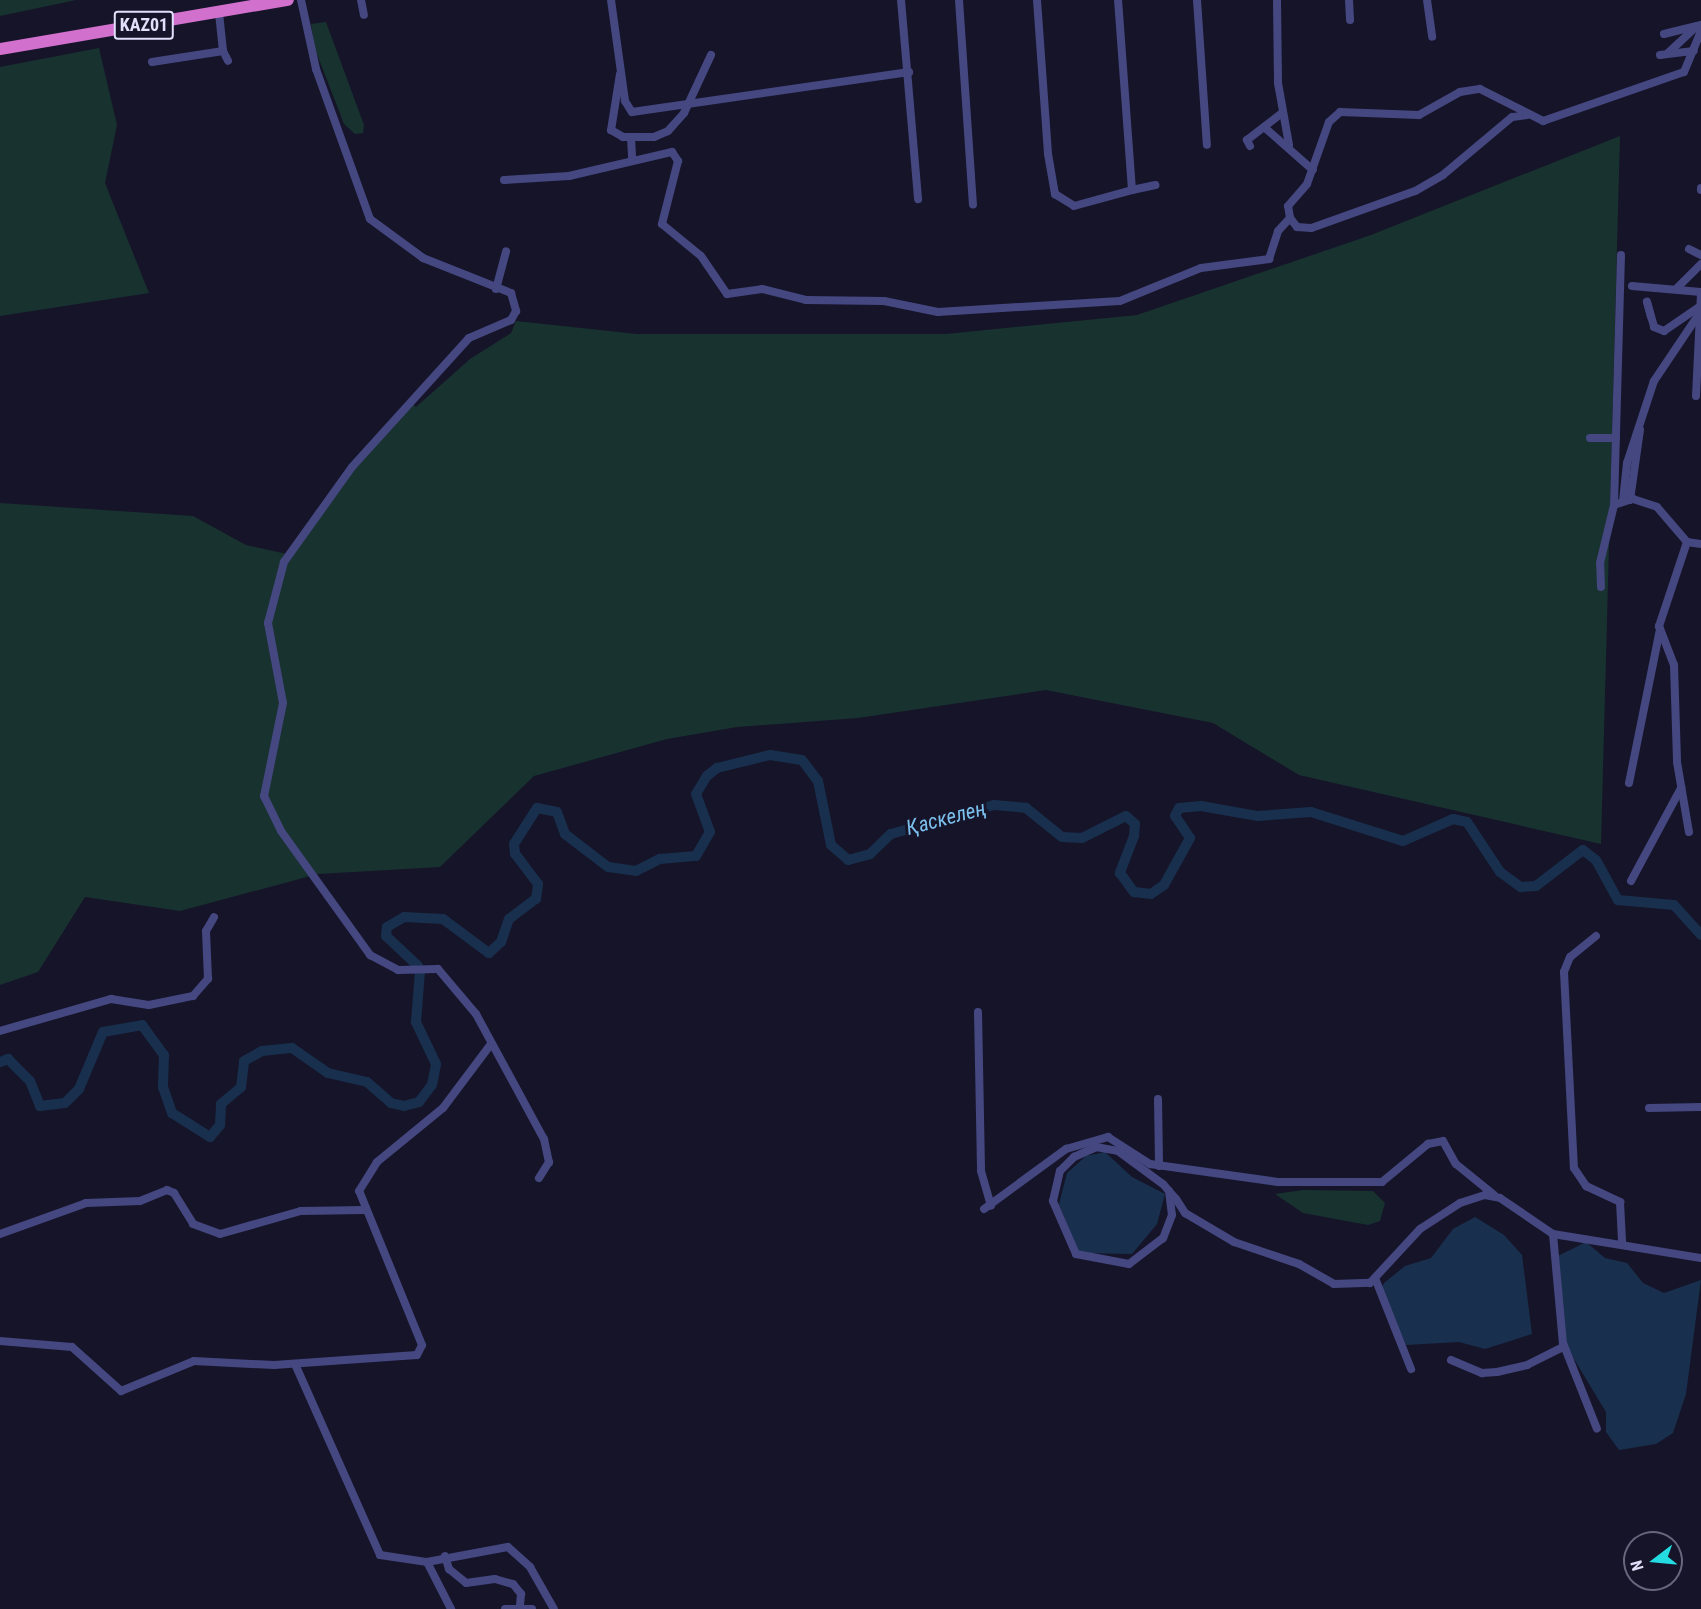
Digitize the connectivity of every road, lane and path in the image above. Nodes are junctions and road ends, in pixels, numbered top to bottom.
1 (288, 0) edge
2 (301, 0) edge
3 (361, 0) edge
4 (611, 0) edge
5 (901, 0) edge
6 (959, 0) edge
7 (1037, 0) edge
8 (1118, 0) edge
9 (1197, 0) edge
10 (1277, 0) edge
11 (1349, 0) edge
12 (1427, 0) edge
13 (219, 12) junction
14 (364, 15) dead end
15 (1350, 20) dead end
16 (1699, 28) edge
17 (1664, 34) dead end
18 (1432, 36) dead end
19 (0, 49) edge
20 (223, 51) junction
21 (1694, 51) junction
22 (711, 55) dead end
23 (152, 62) dead end
24 (228, 62) dead end
25 (909, 72) junction
26 (620, 73) junction
27 (689, 103) junction
28 (1282, 114) junction
29 (1527, 115) junction
30 (1264, 127) junction
31 (631, 138) junction
32 (1207, 145) dead end
33 (1289, 145) junction
34 (1250, 146) dead end
35 (633, 159) junction
36 (1313, 170) junction
37 (504, 180) dead end
38 (1155, 185) dead end
39 (1132, 190) junction
40 (918, 199) dead end
41 (972, 205) dead end
42 (1290, 218) junction
43 (1689, 249) dead end
44 (506, 251) dead end
45 (1621, 255) dead end
46 (1701, 255) edge
47 (1701, 264) edge
48 (1632, 285) dead end
49 (1677, 288) junction
50 (496, 289) junction
51 (1701, 294) edge
52 (1699, 311) edge
53 (1651, 317) dead end
54 (1696, 396) dead end
55 (1640, 426) junction
56 (1590, 438) dead end
57 (1616, 438) junction
58 (1634, 489) junction
59 (1627, 500) junction
60 (1642, 500) junction
61 (1614, 506) junction
62 (1687, 542) junction
63 (1701, 544) edge
64 (1601, 587) dead end
65 (1660, 629) junction
66 (1629, 783) dead end
67 (1682, 787) junction
68 (1689, 832) dead end
69 (1631, 880) dead end
70 (214, 917) dead end
71 (1596, 936) dead end
72 (978, 1012) dead end
73 (0, 1031) edge
74 (491, 1044) junction
75 (1158, 1099) dead end
76 (1701, 1107) edge
77 (1649, 1108) dead end
78 (1159, 1166) junction
79 (539, 1178) dead end
80 (1169, 1191) junction
81 (1494, 1195) junction
82 (364, 1210) junction
83 (1185, 1213) junction
84 (1169, 1224) junction
85 (0, 1234) edge
86 (1553, 1234) junction
87 (1622, 1241) junction
88 (1701, 1258) edge
89 (1375, 1278) junction
90 (0, 1341) edge
91 (1563, 1347) junction
92 (1451, 1360) dead end
93 (295, 1364) junction
94 (1412, 1369) dead end
95 (1597, 1429) dead end
96 (445, 1556) junction
97 (427, 1562) junction
98 (520, 1605) junction
99 (451, 1609) edge
100 (505, 1609) edge
101 (532, 1609) edge
102 (554, 1609) edge

1 - 13 highway, KАZ01
2 - 50 street
3 - 14 street
4 - 26 street
5 - 25 street
6 - 41 street
7 - 39 street
8 - 39 street
9 - 32 street
10 - 28 street
11 - 15 street
12 - 18 street
13 - 19 highway, KАZ01
13 - 20 street
16 - 17 street
16 - 21 street
16 - 21 street
20 - 23 street
20 - 24 street
21 - 29 street
22 - 27 street
25 - 27 street
25 - 40 street
26 - 27 street
26 - 31 street
27 - 31 street
28 - 30 street
28 - 33 street
29 - 36 street
29 - 42 street
30 - 33 street
30 - 34 street
31 - 35 street
33 - 36 street
35 - 37 street
35 - 42 street
36 - 42 street
38 - 39 street
43 - 46 street
44 - 50 street
45 - 57 street
47 - 49 street
48 - 49 street
49 - 51 street
50 - 74 street
51 - 52 street
52 - 53 street
52 - 54 street
52 - 55 street
55 - 58 street
55 - 59 street
56 - 57 street
57 - 61 street
58 - 59 street
58 - 60 street
59 - 60 street
59 - 61 street
60 - 62 street
61 - 64 street
62 - 63 street
62 - 65 street
65 - 66 street
65 - 67 street
67 - 68 street
67 - 69 street
70 - 73 street
71 - 87 street
72 - 78 street
74 - 79 street
74 - 82 street
75 - 78 street
76 - 77 street
78 - 81 street
80 - 83 street
80 - 84 street
80 - 84 street
81 - 86 street
81 - 89 street
82 - 85 street
82 - 93 street
83 - 84 street
83 - 89 street
86 - 87 street
86 - 91 street
87 - 88 street
89 - 94 street
90 - 93 street
91 - 92 street
91 - 95 street
93 - 97 street
96 - 97 street
96 - 98 street
96 - 102 street
97 - 99 street
98 - 100 street
98 - 101 street

